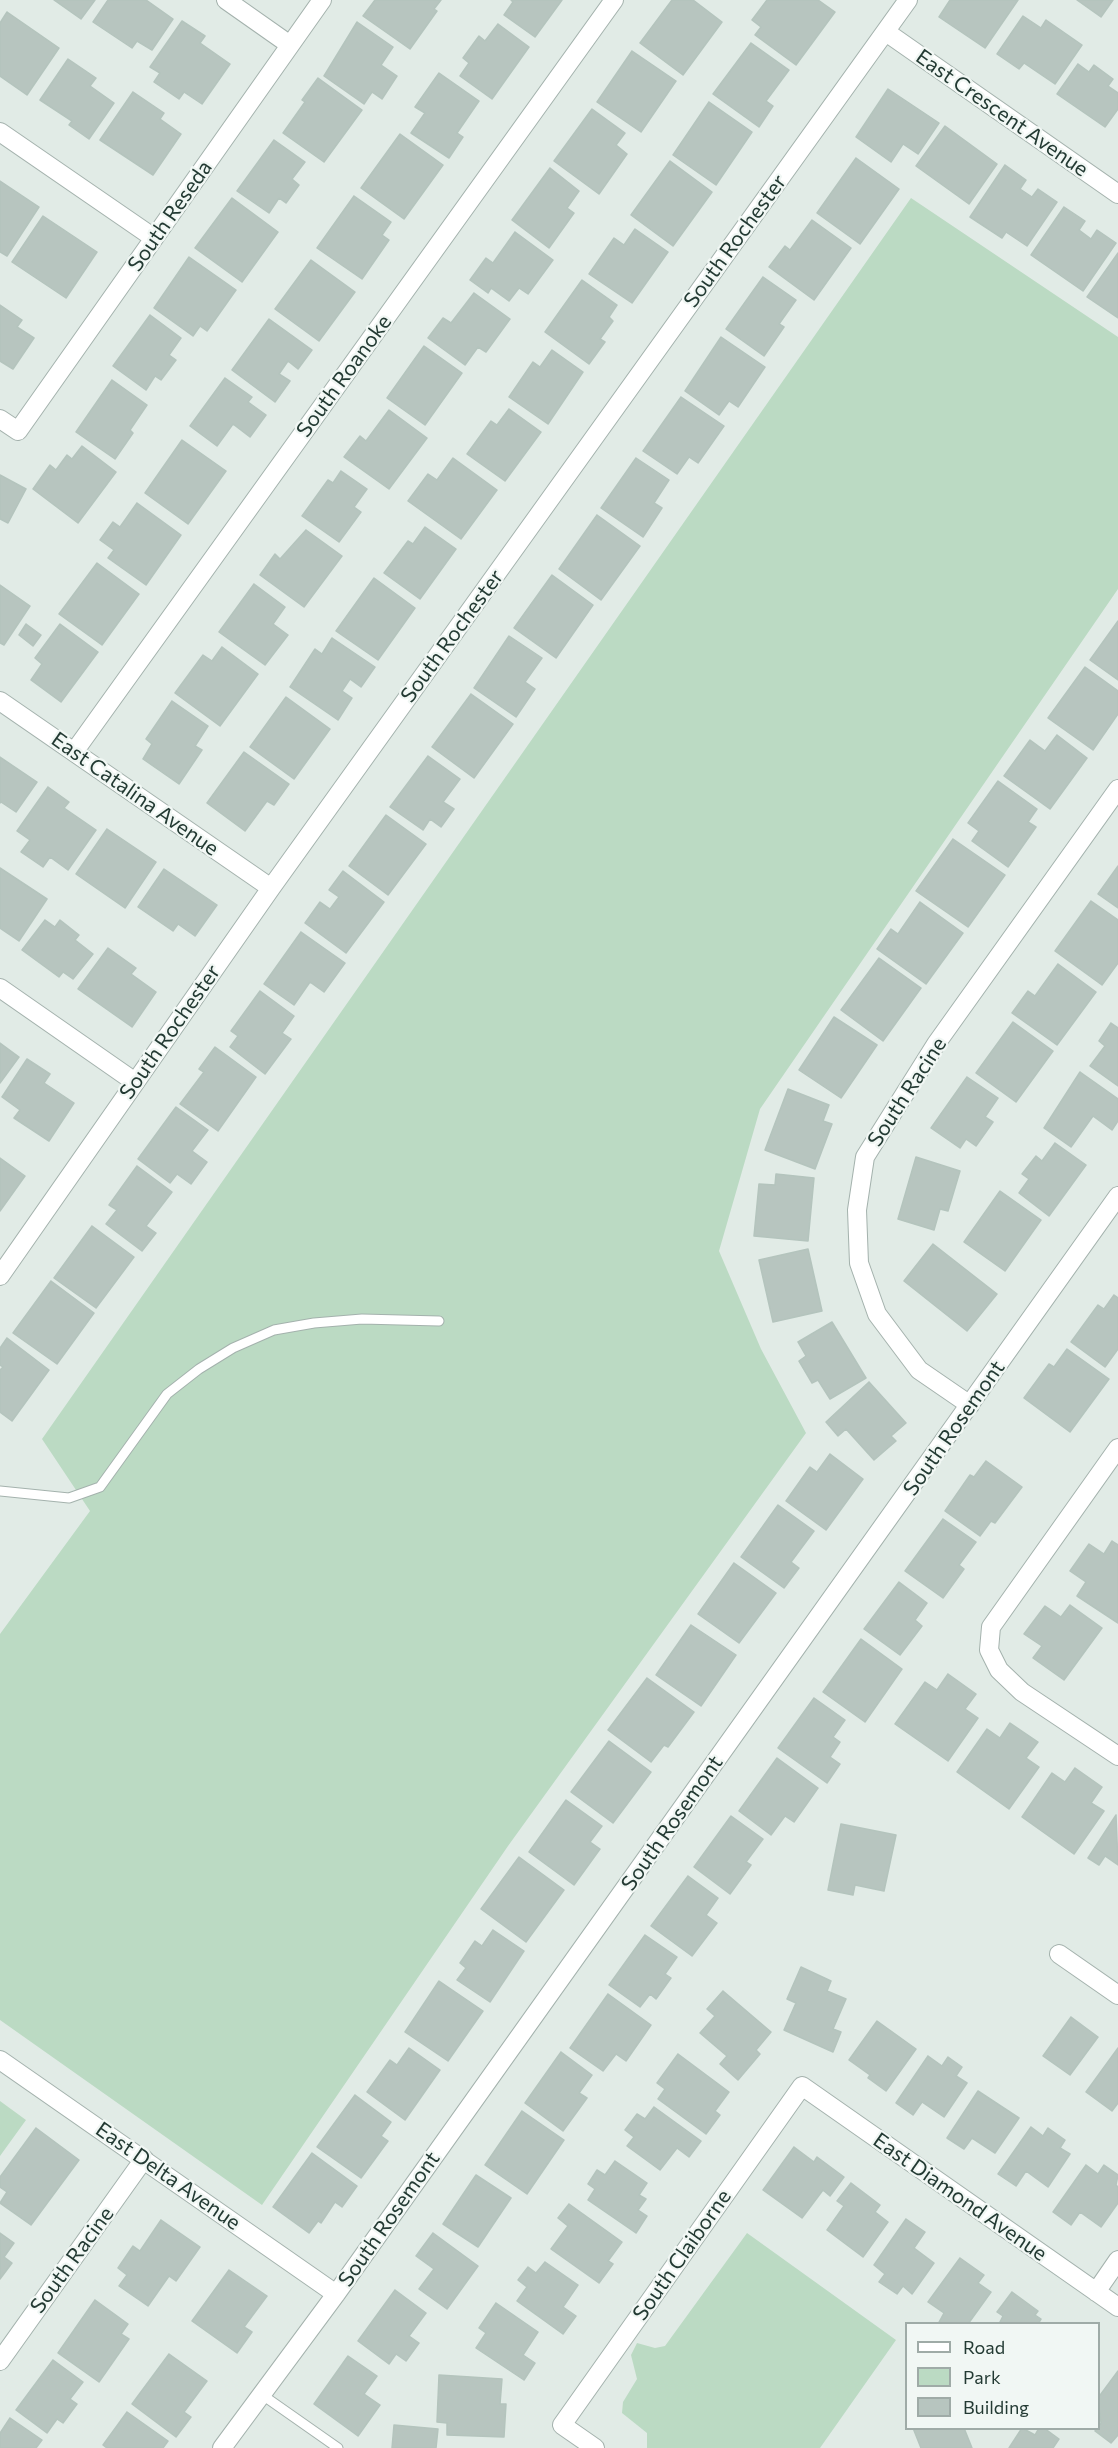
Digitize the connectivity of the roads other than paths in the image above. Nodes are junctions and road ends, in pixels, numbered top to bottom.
1 (226, 0) edge
2 (322, 0) edge
3 (614, 0) edge
4 (908, 0) edge
5 (886, 32) junction
6 (290, 45) junction
7 (0, 132) edge
8 (1118, 194) edge
9 (154, 238) junction
10 (0, 419) edge
11 (0, 701) edge
12 (74, 752) junction
13 (1118, 789) edge
14 (271, 888) junction
15 (0, 988) edge
16 (135, 1082) junction
17 (1118, 1196) edge
18 (1, 1272) edge
19 (439, 1321) dead end
20 (970, 1405) junction
21 (1118, 1448) edge
22 (0, 1491) edge
23 (1118, 1756) edge
24 (1059, 1954) dead end
25 (1118, 1995) edge
26 (0, 2060) edge
27 (802, 2086) joint
28 (144, 2159) junction
29 (1118, 2260) edge
30 (1096, 2292) junction
31 (336, 2294) junction
32 (1118, 2307) edge
33 (0, 2361) edge
34 (261, 2394) junction
35 (222, 2448) edge
36 (338, 2448) edge
37 (595, 2448) edge

1 - 6 street
2 - 6 street, South Reseda
3 - 12 street, South Roanoke
4 - 5 street, South Rochester
5 - 8 street, East Crescent Avenue
5 - 14 street, South Rochester
6 - 9 street, South Reseda
7 - 9 street
9 - 10 street, South Reseda
11 - 12 street, East Catalina Avenue
12 - 14 street, East Catalina Avenue
13 - 20 street, South Racine
14 - 16 street, South Rochester
15 - 16 street
16 - 18 street, South Rochester
17 - 20 street, South Rosemont
19 - 22 lane
20 - 31 street, South Rosemont
21 - 23 street
24 - 25 street
26 - 28 street, East Delta Avenue
27 - 30 street, East Diamond Avenue
27 - 37 street, South Claiborne
28 - 31 street, East Delta Avenue
28 - 33 street, South Racine
29 - 30 street
30 - 32 street, East Diamond Avenue
31 - 34 street, South Rosemont
34 - 35 street, South Rosemont
34 - 36 lane

